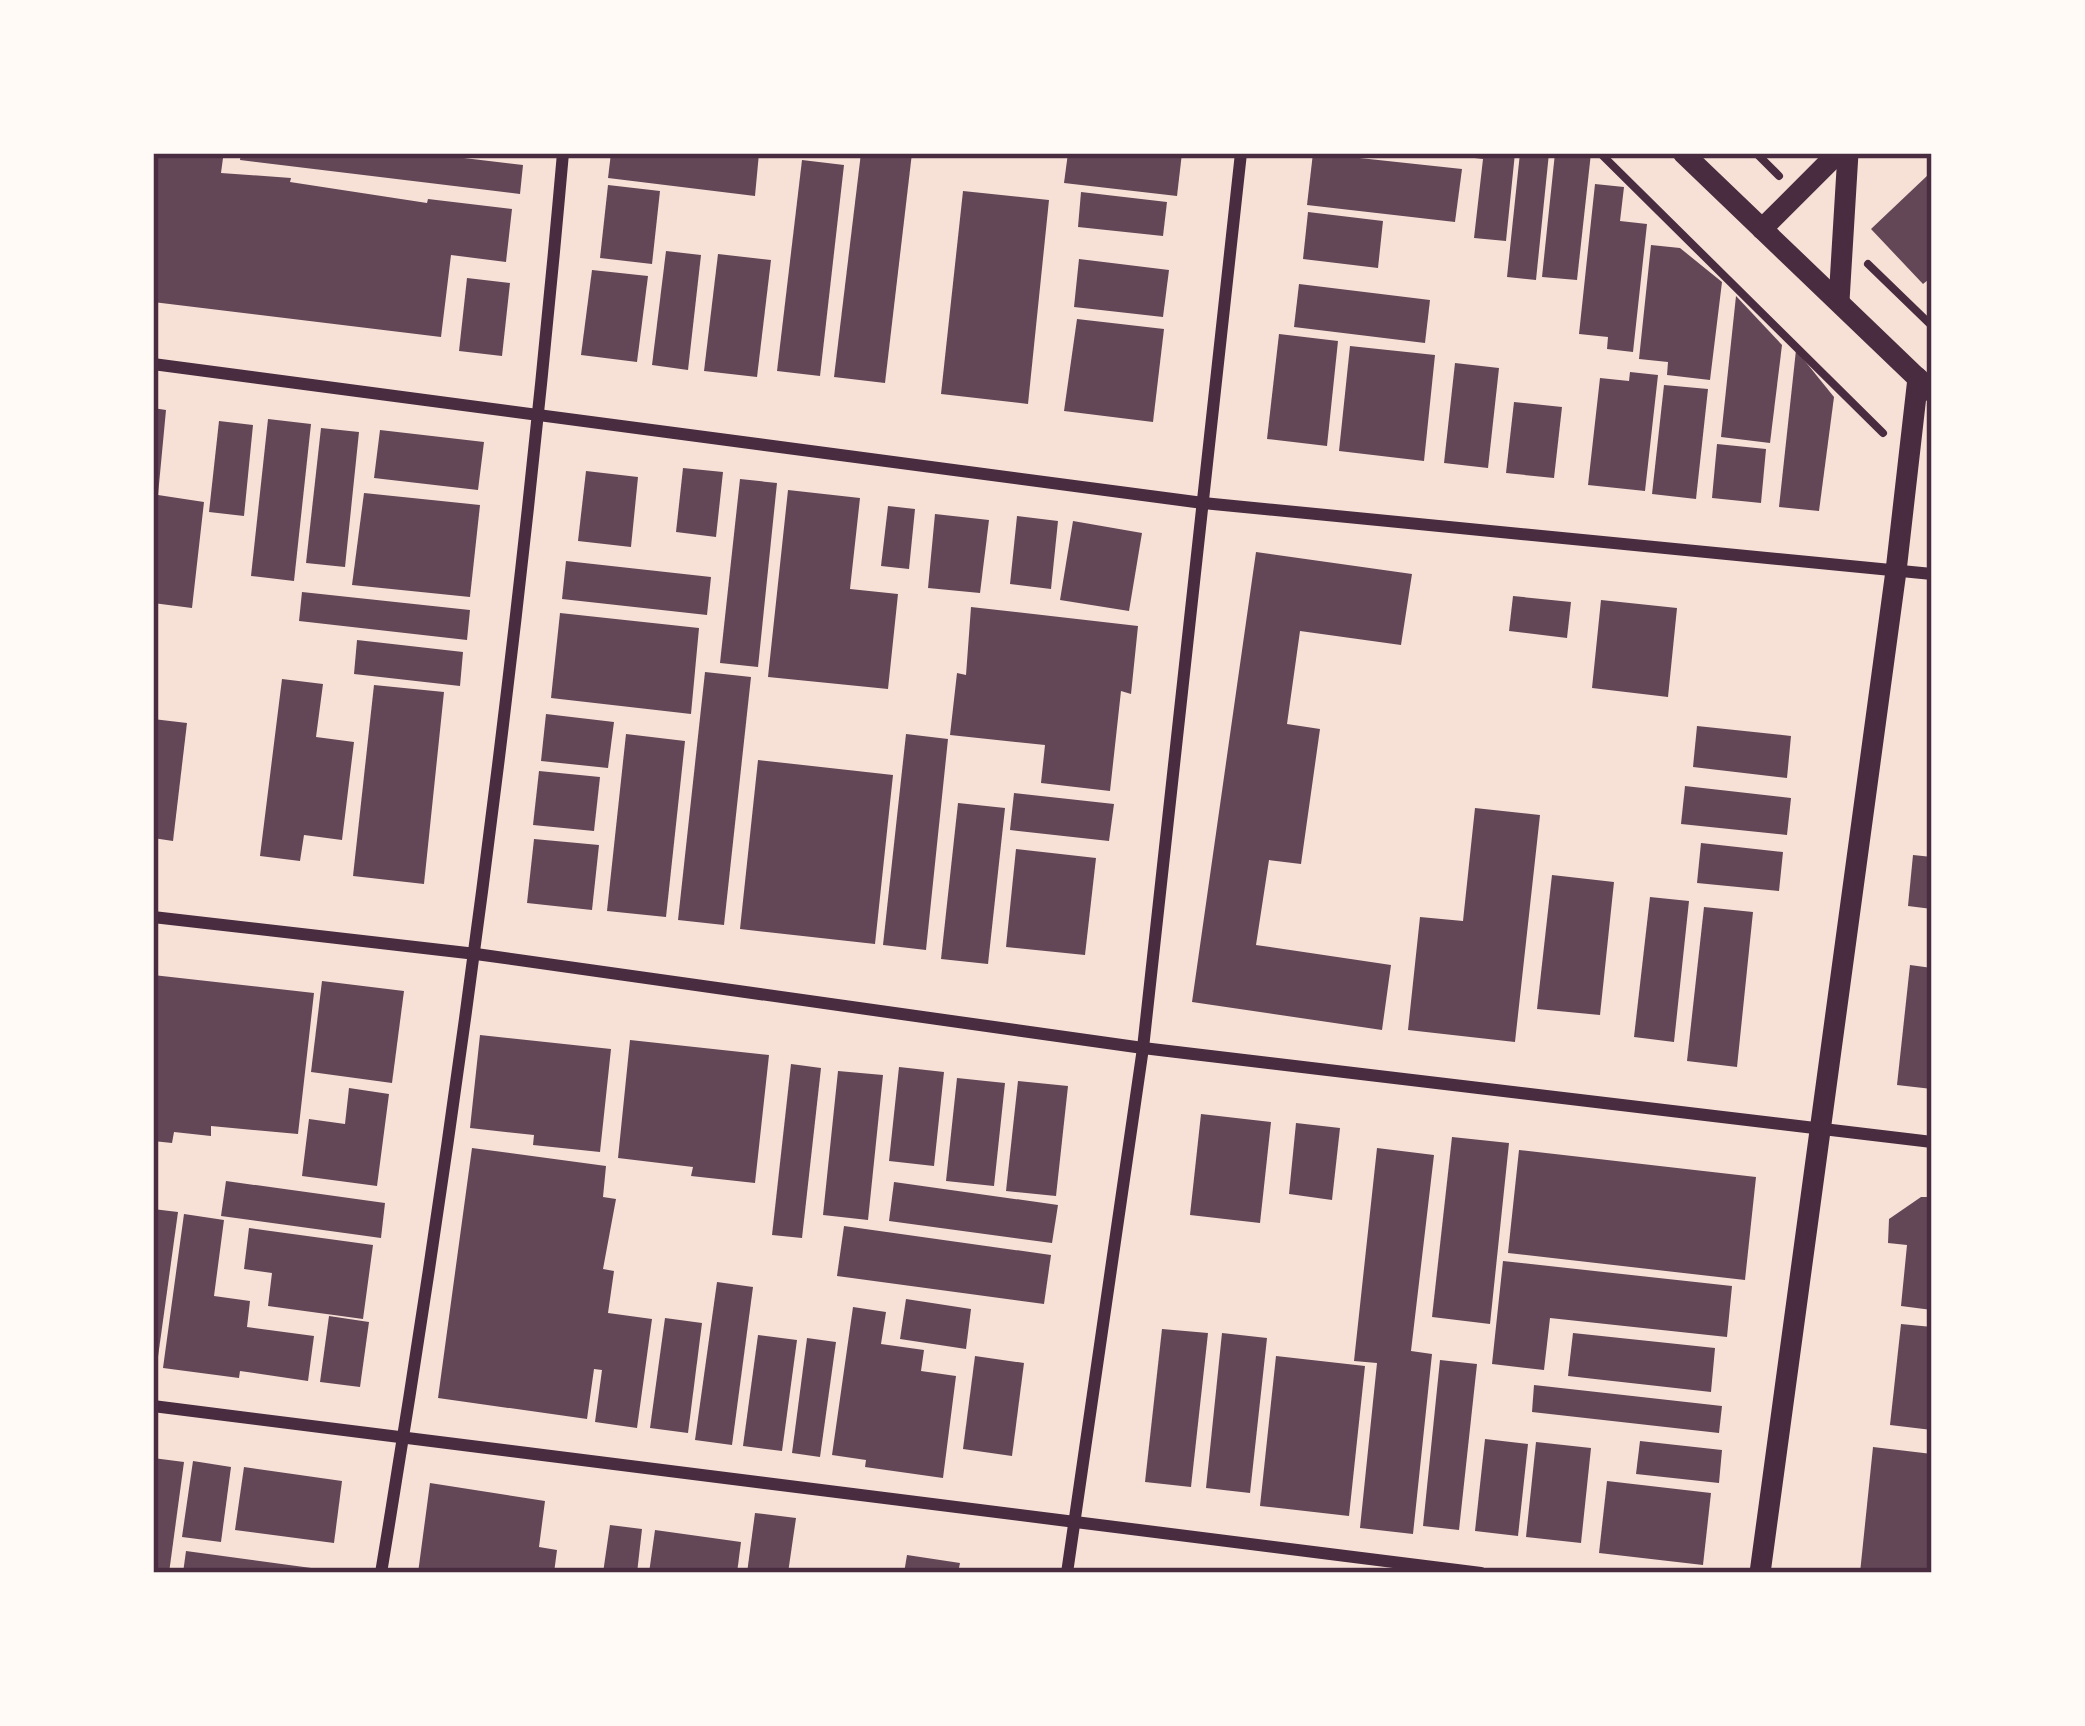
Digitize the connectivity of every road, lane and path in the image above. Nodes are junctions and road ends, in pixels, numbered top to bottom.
1 (563, 153) edge
2 (1241, 153) edge
3 (1600, 153) edge
4 (1684, 153) edge
5 (1843, 153) edge
6 (1762, 229) junction
7 (1843, 240) junction
8 (1839, 301) junction
9 (1932, 326) edge
10 (153, 364) edge
11 (1925, 385) edge
12 (539, 415) junction
13 (1910, 459) junction
14 (1203, 503) junction
15 (1896, 571) junction
16 (1932, 574) edge
17 (153, 917) edge
18 (476, 954) junction
19 (1143, 1048) junction
20 (1820, 1128) junction
21 (1932, 1142) edge
22 (153, 1406) edge
23 (404, 1436) junction
24 (1075, 1520) junction
25 (381, 1573) edge
26 (1067, 1573) edge
27 (1481, 1573) edge
28 (1760, 1573) edge

1 - 12 street
2 - 14 street
3 - 13 path
4 - 6 street
5 - 6 street
5 - 7 street
6 - 8 street
7 - 8 street
7 - 9 path
8 - 11 street
10 - 12 street
11 - 13 street
12 - 14 street
12 - 18 street
13 - 15 street
14 - 15 street
14 - 19 street
15 - 16 street
15 - 20 street
17 - 18 street
18 - 19 street
18 - 23 street
19 - 20 street
19 - 24 street
20 - 21 street
20 - 28 street
22 - 23 street
23 - 24 street
23 - 25 street
24 - 26 street
24 - 27 street

